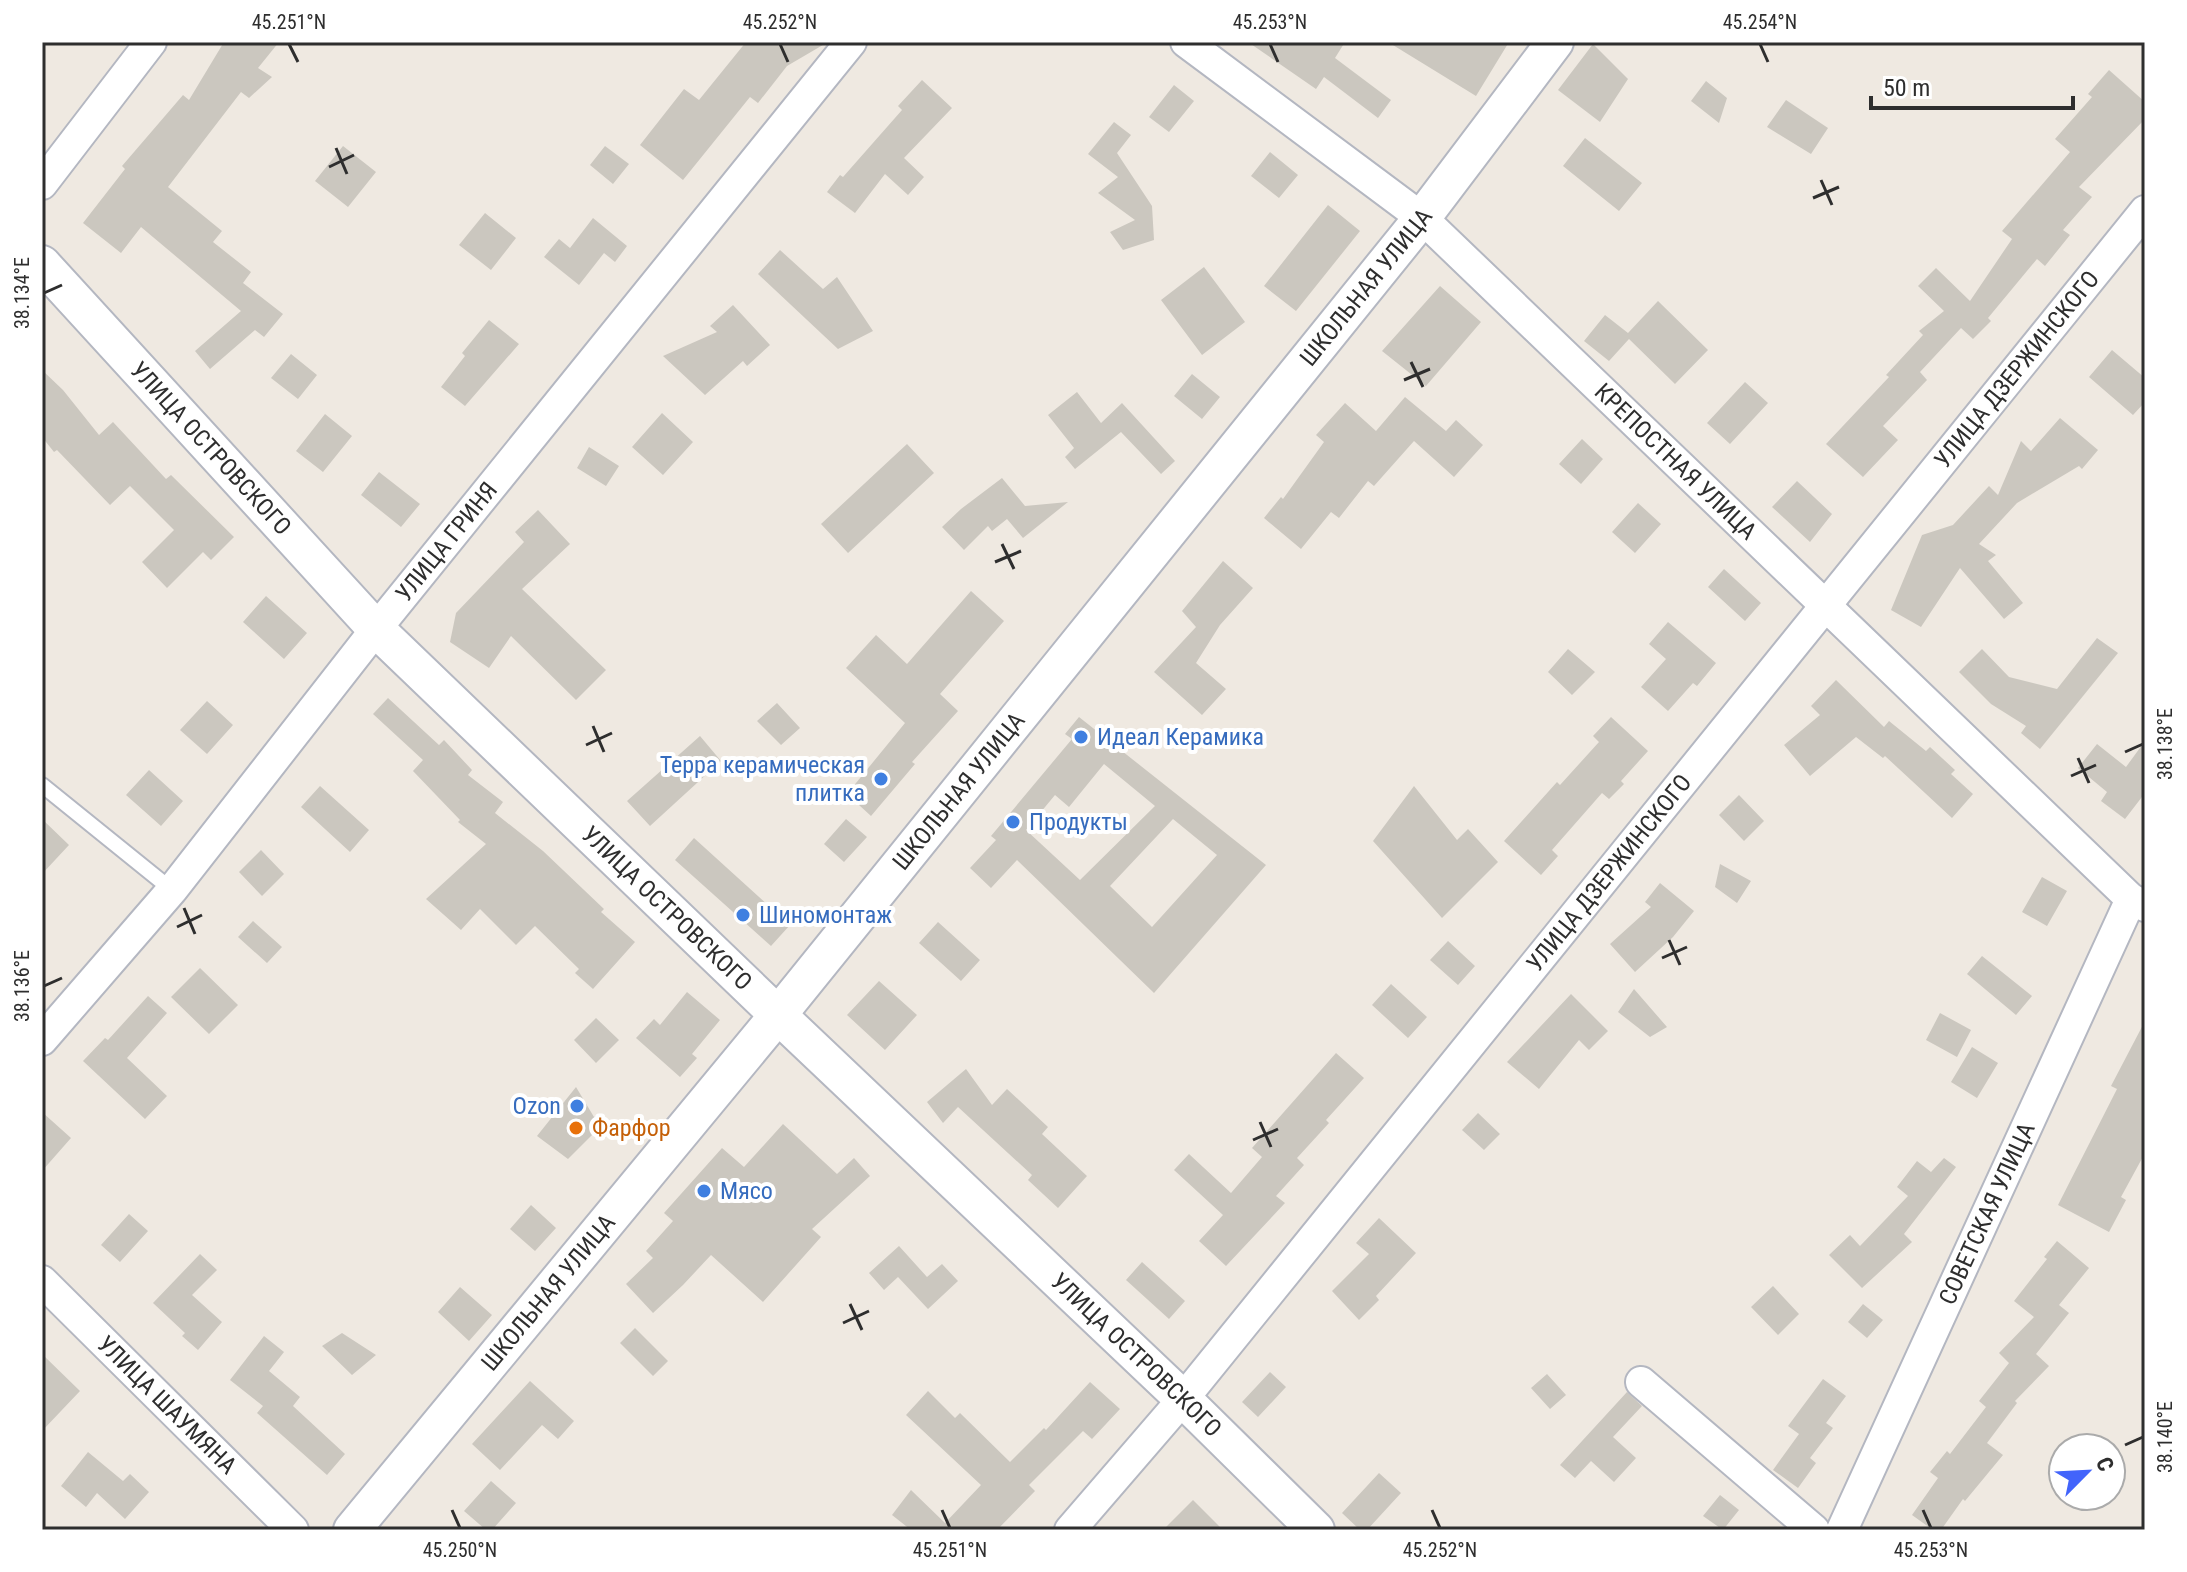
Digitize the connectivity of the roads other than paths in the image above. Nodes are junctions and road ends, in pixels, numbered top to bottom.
1 (151, 42) edge
2 (851, 42) edge
3 (1186, 42) edge
4 (1555, 42) edge
5 (42, 184) edge
6 (2145, 211) edge
7 (1422, 218) junction
8 (42, 264) edge
9 (1826, 606) junction
10 (376, 629) junction
11 (42, 785) edge
12 (172, 890) junction
13 (2138, 902) edge
14 (778, 1015) junction
15 (42, 1040) edge
16 (42, 1281) edge
17 (1641, 1382) dead end
18 (1183, 1399) junction
19 (293, 1530) edge
20 (352, 1530) edge
21 (1070, 1530) edge
22 (1316, 1530) edge
23 (1814, 1530) edge
24 (1842, 1530) edge

1 - 5 street
2 - 10 street, УЛИЦА ГРИНЯ
3 - 7 street, КРЕПОСТНАЯ УЛИЦА
4 - 7 street, ШКОЛЬНАЯ УЛИЦА
6 - 9 street, УЛИЦА ДЗЕРЖИНСКОГО
7 - 9 street, КРЕПОСТНАЯ УЛИЦА
7 - 14 street, ШКОЛЬНАЯ УЛИЦА
8 - 10 street, УЛИЦА ОСТРОВСКОГО
9 - 13 street, КРЕПОСТНАЯ УЛИЦА
9 - 18 street, УЛИЦА ДЗЕРЖИНСКОГО
10 - 12 street, УЛИЦА ГРИНЯ
10 - 14 street, УЛИЦА ОСТРОВСКОГО
11 - 12 lane
12 - 15 street, УЛИЦА ГРИНЯ
13 - 24 street, СОВЕТСКАЯ УЛИЦА
14 - 18 street, УЛИЦА ОСТРОВСКОГО
14 - 20 street, ШКОЛЬНАЯ УЛИЦА
16 - 19 street, УЛИЦА ШАУМЯНА
17 - 23 street
18 - 21 street, УЛИЦА ДЗЕРЖИНСКОГО
18 - 22 street, УЛИЦА ОСТРОВСКОГО

